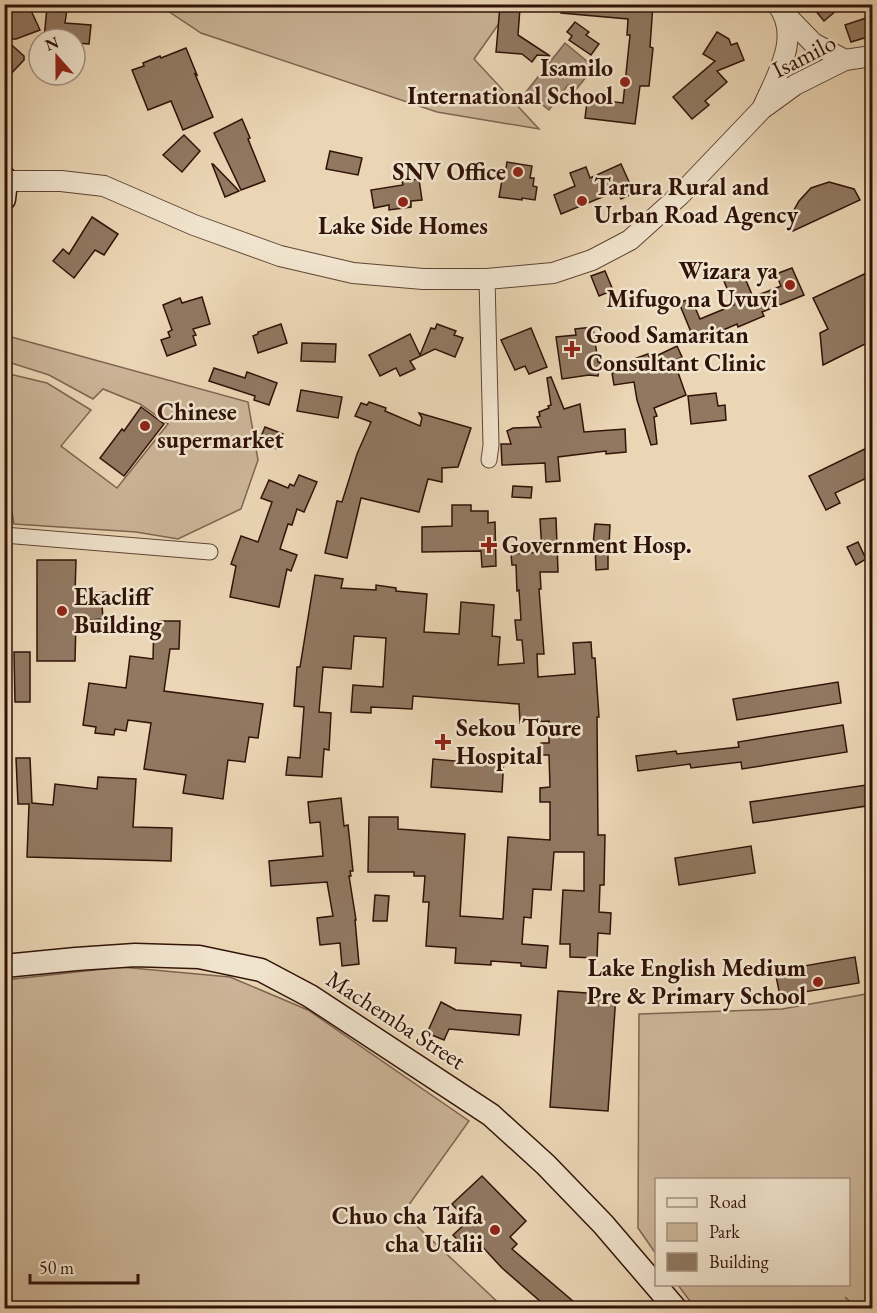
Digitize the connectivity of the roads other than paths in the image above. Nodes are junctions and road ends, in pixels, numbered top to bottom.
1 (780, 9) edge
2 (873, 56) edge
3 (845, 60) junction
4 (762, 109) junction
5 (5, 186) edge
6 (487, 279) junction
7 (489, 460) dead end
8 (4, 535) edge
9 (210, 552) dead end
10 (4, 966) edge
11 (655, 1285) edge
12 (656, 1286) edge
13 (675, 1308) edge

1 - 3 street
1 - 4 street
2 - 3 street, Isamilo
3 - 4 street, Isamilo
4 - 6 street
5 - 6 street
6 - 7 street
8 - 9 street
10 - 11 main road, Machemba Street
12 - 13 main road, Machemba Street

